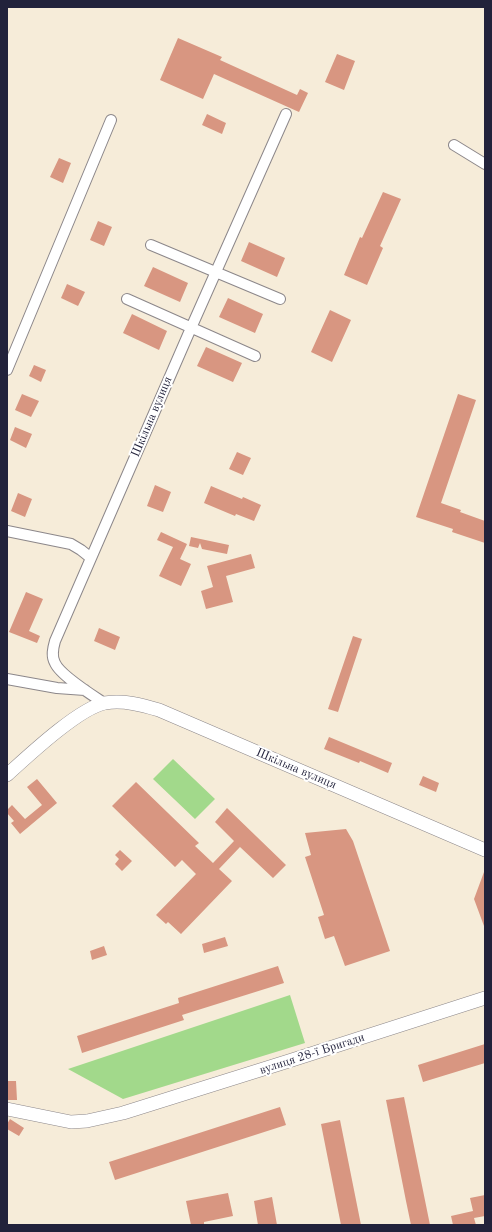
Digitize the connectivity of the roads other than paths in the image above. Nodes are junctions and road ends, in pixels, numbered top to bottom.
1 (286, 114) dead end
2 (111, 120) dead end
3 (454, 145) dead end
4 (485, 164) edge
5 (151, 245) dead end
6 (215, 272) junction
7 (127, 299) dead end
8 (280, 299) dead end
9 (191, 328) junction
10 (255, 356) dead end
11 (7, 370) edge
12 (7, 531) edge
13 (91, 558) junction
14 (7, 680) edge
15 (85, 690) junction
16 (104, 703) junction
17 (7, 775) edge
18 (485, 850) edge
19 (485, 998) edge
20 (7, 1109) edge

1 - 6 street, Шкільна вулиця
2 - 11 street
3 - 4 street
5 - 6 street
6 - 8 street
6 - 9 street, Шкільна вулиця
7 - 9 street
9 - 10 street
9 - 13 street, Шкільна вулиця
12 - 13 street
13 - 15 street, Шкільна вулиця
14 - 15 street
15 - 16 street, Шкільна вулиця
16 - 17 street, Шкільна вулиця
16 - 18 street, Шкільна вулиця
19 - 20 street, вулиця 28-ї Бригади

